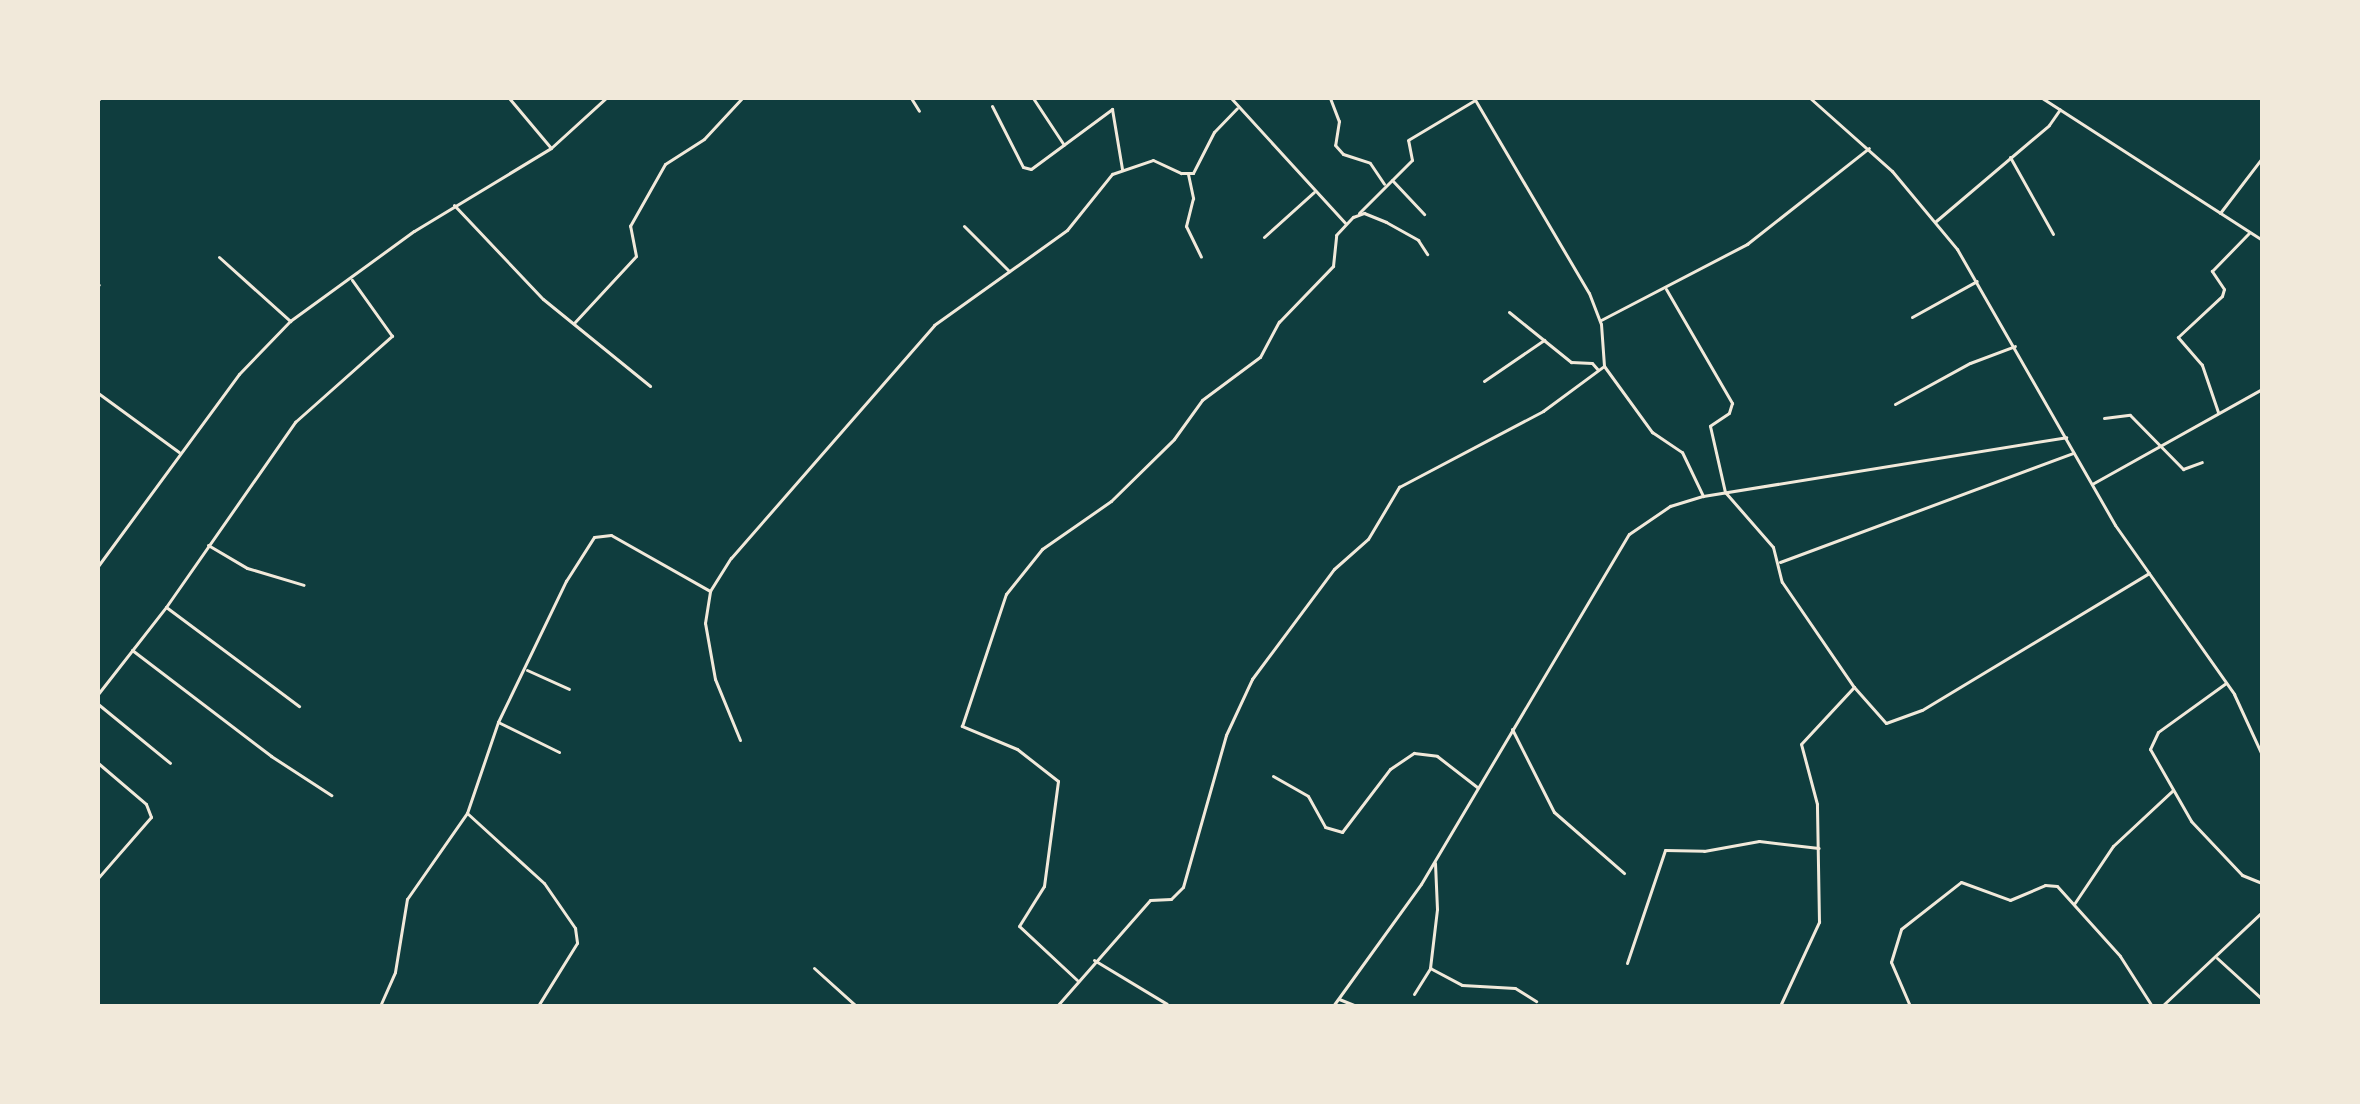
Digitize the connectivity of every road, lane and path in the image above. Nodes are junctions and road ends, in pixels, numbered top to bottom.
1 (509, 98) edge
2 (606, 98) edge
3 (742, 98) edge
4 (911, 98) edge
5 (1033, 98) edge
6 (1231, 98) edge
7 (1330, 98) edge
8 (1810, 98) edge
9 (2042, 98) edge
10 (1474, 99) edge
11 (600, 100) edge
12 (992, 106) dead end
13 (1237, 108) junction
14 (2060, 109) junction
15 (919, 111) dead end
16 (1064, 145) junction
17 (551, 148) junction
18 (1869, 148) junction
19 (2010, 157) junction
20 (2262, 158) edge
21 (1122, 169) junction
22 (1188, 174) junction
23 (1392, 180) junction
24 (1384, 185) junction
25 (1314, 192) junction
26 (454, 205) junction
27 (1359, 213) junction
28 (2220, 213) junction
29 (1424, 214) dead end
30 (1936, 221) junction
31 (1345, 223) junction
32 (964, 226) dead end
33 (2250, 232) junction
34 (2053, 234) dead end
35 (1264, 237) dead end
36 (2262, 240) edge
37 (1427, 254) dead end
38 (219, 257) dead end
39 (1201, 257) dead end
40 (1009, 271) junction
41 (352, 280) junction
42 (1977, 281) junction
43 (1666, 289) junction
44 (1509, 312) dead end
45 (1912, 317) dead end
46 (290, 321) junction
47 (1600, 321) junction
48 (574, 323) junction
49 (1544, 340) junction
50 (2015, 346) junction
51 (1604, 366) junction
52 (1598, 370) junction
53 (1484, 381) dead end
54 (650, 386) dead end
55 (2262, 389) edge
56 (98, 393) edge
57 (1895, 404) dead end
58 (2218, 412) junction
59 (2104, 418) dead end
60 (2066, 437) junction
61 (2163, 444) junction
62 (179, 452) junction
63 (2073, 453) junction
64 (2202, 462) dead end
65 (2092, 484) junction
66 (1725, 492) junction
67 (1703, 496) junction
68 (208, 545) junction
69 (100, 560) edge
70 (1780, 562) junction
71 (98, 566) edge
72 (2149, 573) junction
73 (304, 585) dead end
74 (710, 591) junction
75 (166, 607) junction
76 (132, 650) junction
77 (527, 670) junction
78 (2226, 683) junction
79 (1854, 687) junction
80 (569, 689) dead end
81 (98, 694) edge
82 (98, 704) edge
83 (299, 706) dead end
84 (498, 722) junction
85 (1512, 729) junction
86 (740, 740) dead end
87 (559, 752) dead end
88 (2262, 755) edge
89 (98, 763) edge
90 (170, 763) dead end
91 (1273, 776) dead end
92 (1477, 787) junction
93 (2173, 790) junction
94 (331, 795) dead end
95 (467, 813) junction
96 (1819, 848) junction
97 (1435, 861) junction
98 (1624, 873) dead end
99 (98, 878) edge
100 (2262, 883) edge
101 (2073, 904) junction
102 (2262, 912) edge
103 (2217, 958) junction
104 (1094, 960) junction
105 (1627, 963) dead end
106 (814, 968) dead end
107 (1430, 968) junction
108 (1077, 980) junction
109 (1414, 994) dead end
110 (1339, 999) junction
111 (2262, 999) edge
112 (1536, 1001) dead end
113 (1167, 1004) dead end
114 (380, 1006) edge
115 (538, 1006) edge
116 (856, 1006) edge
117 (1057, 1006) edge
118 (1333, 1006) edge
119 (1356, 1006) edge
120 (1780, 1006) edge
121 (1910, 1006) edge
122 (2152, 1006) edge
123 (2163, 1006) edge

1 - 17 street
2 - 11 street
3 - 48 street
4 - 15 street
5 - 16 street
6 - 13 street
7 - 24 street
8 - 18 street
9 - 14 street
10 - 23 street
10 - 47 street
11 - 17 street
12 - 16 street
13 - 22 street
13 - 25 street
14 - 19 street
14 - 28 street
16 - 21 street
17 - 26 street
18 - 30 street
18 - 43 street
19 - 30 street
19 - 34 street
20 - 28 street
21 - 22 street
21 - 40 street
22 - 39 street
23 - 24 street
23 - 29 street
24 - 27 street
25 - 31 street
25 - 35 street
26 - 41 street
26 - 48 street
27 - 31 street
27 - 37 street
28 - 33 street
30 - 42 street
31 - 108 street
32 - 40 street
33 - 36 street
33 - 58 street
38 - 46 street
40 - 74 street
41 - 46 street
41 - 68 street
42 - 45 street
42 - 50 street
43 - 47 street
43 - 66 street
44 - 49 street
46 - 62 street
47 - 51 street
48 - 54 street
49 - 52 street
49 - 53 street
50 - 57 street
50 - 60 street
51 - 52 street
51 - 67 street
52 - 104 street
55 - 58 street
56 - 62 street
58 - 61 street
59 - 61 street
60 - 63 street
60 - 66 street
61 - 64 street
61 - 65 street
62 - 69 street
63 - 65 street
63 - 70 street
65 - 72 street
66 - 67 street
66 - 70 street
67 - 85 street
68 - 73 street
68 - 75 street
69 - 71 street
70 - 79 street
72 - 78 street
72 - 79 street
74 - 77 street
74 - 86 street
75 - 76 street
75 - 83 street
76 - 81 street
76 - 94 street
77 - 80 street
77 - 84 street
78 - 88 street
78 - 93 street
79 - 96 street
82 - 90 street
84 - 87 street
84 - 95 street
85 - 92 street
85 - 98 street
89 - 99 street
91 - 92 street
92 - 97 street
93 - 100 street
93 - 101 street
95 - 114 street
95 - 115 street
96 - 105 street
96 - 120 street
97 - 107 street
97 - 110 street
101 - 121 street
101 - 122 street
102 - 103 street
103 - 111 street
103 - 123 street
104 - 108 street
104 - 113 street
106 - 116 street
107 - 109 street
107 - 112 street
108 - 117 street
110 - 118 street
110 - 119 street

